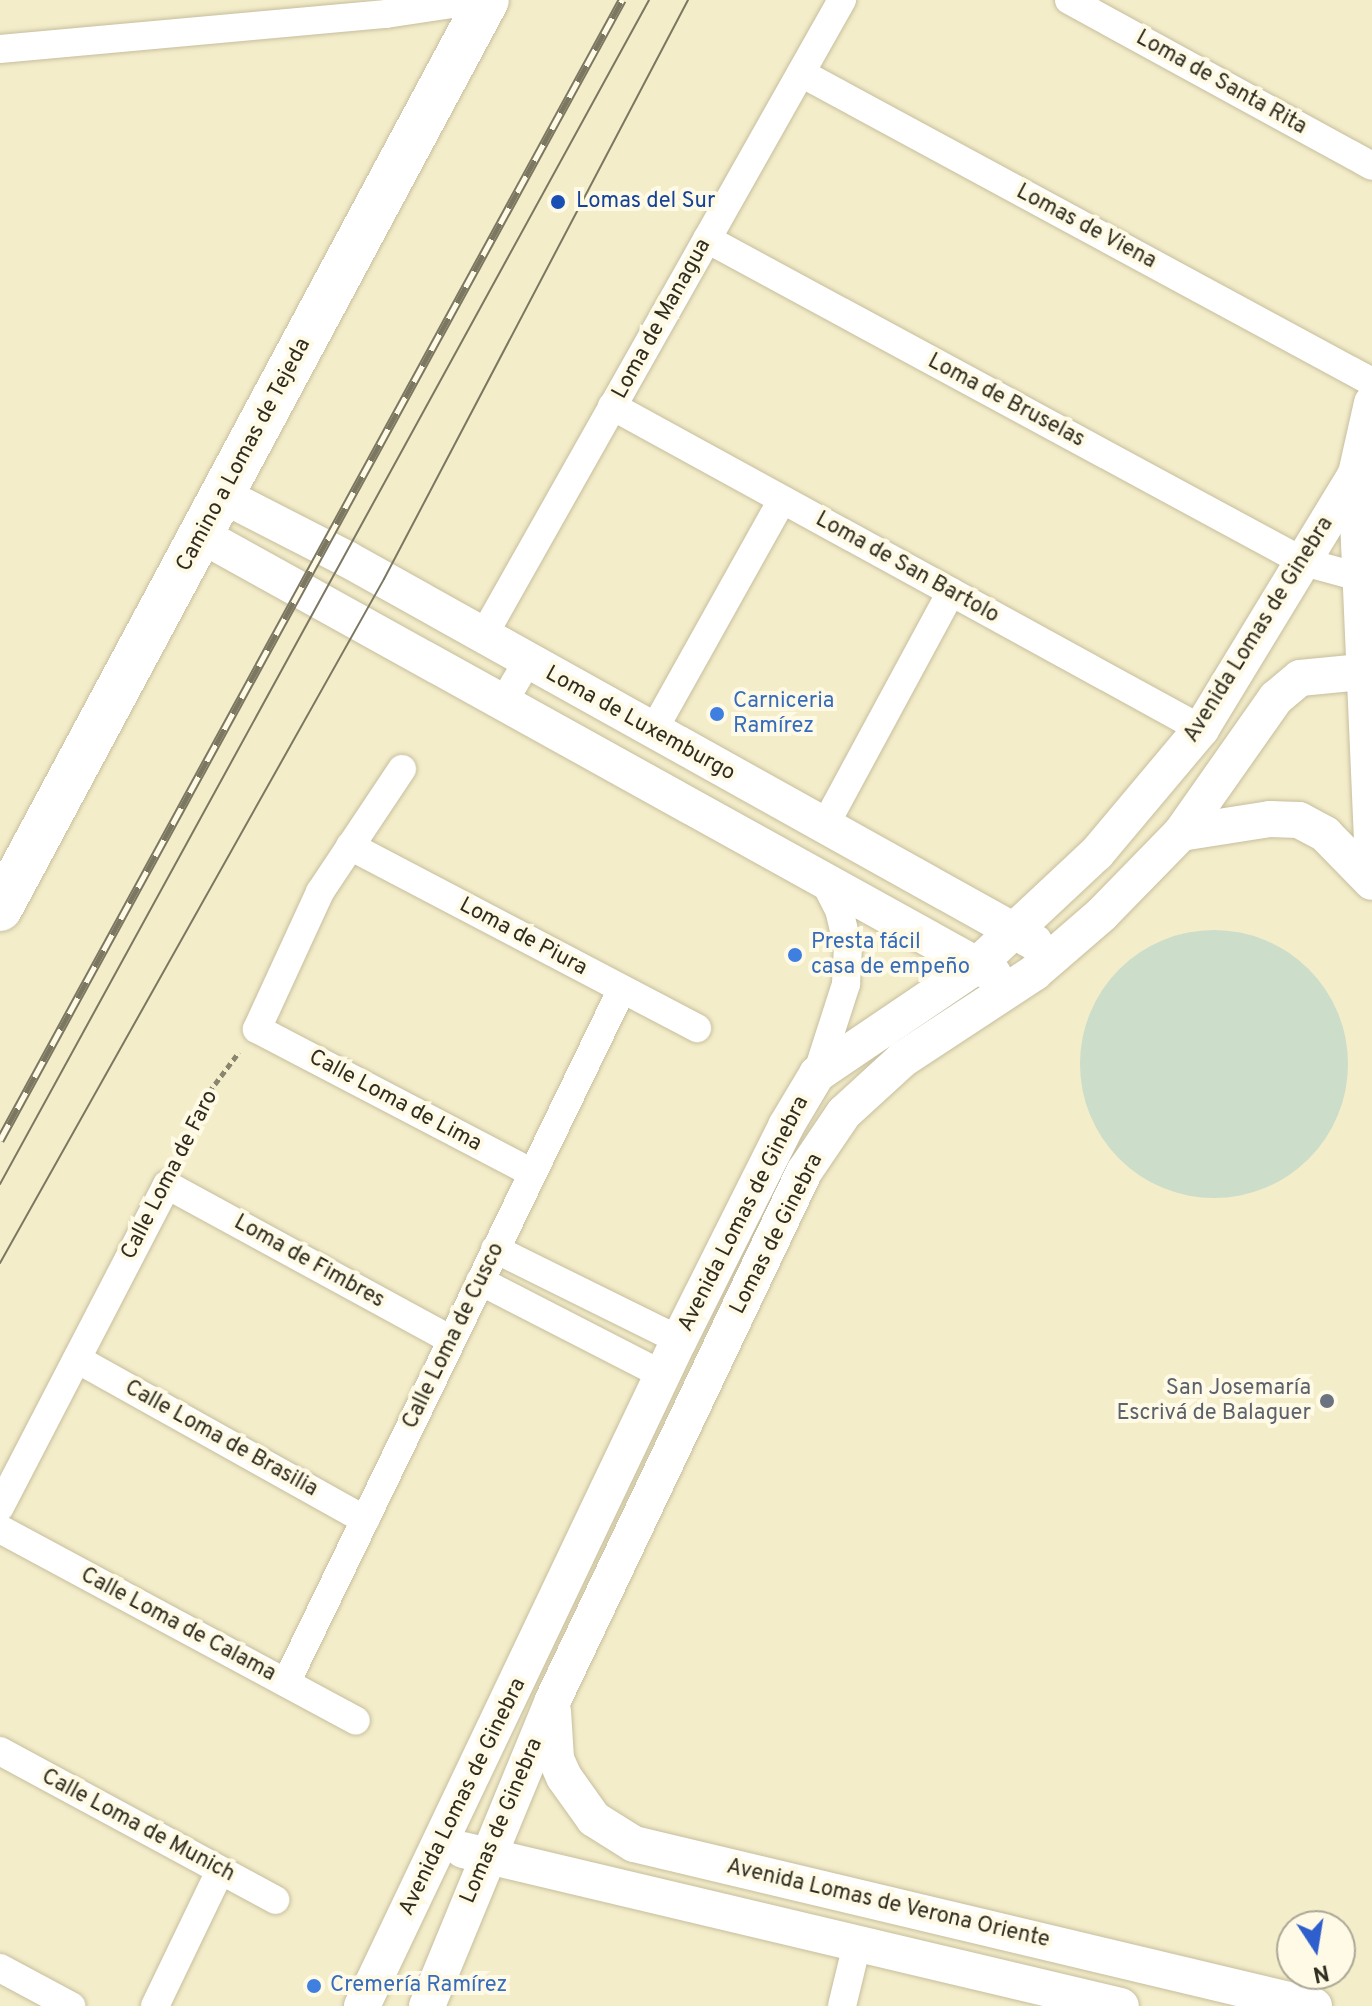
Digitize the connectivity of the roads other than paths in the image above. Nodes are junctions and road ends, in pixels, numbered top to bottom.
1 (479, 0) edge
2 (487, 0) edge
3 (842, 0) edge
4 (1069, 0) edge
5 (0, 49) edge
6 (801, 73) junction
7 (1372, 166) edge
8 (707, 239) junction
9 (1372, 382) edge
10 (1372, 403) edge
11 (612, 406) junction
12 (1356, 474) junction
13 (222, 495) junction
14 (782, 500) junction
15 (201, 535) junction
16 (1304, 562) junction
17 (1359, 577) junction
18 (951, 592) junction
19 (482, 638) junction
20 (527, 662) junction
21 (1367, 672) edge
22 (504, 701) junction
23 (1201, 729) junction
24 (653, 731) junction
25 (402, 769) dead end
26 (825, 825) junction
27 (1181, 833) junction
28 (1372, 841) edge
29 (350, 846) junction
30 (823, 878) junction
31 (1372, 882) edge
32 (0, 909) edge
33 (1015, 934) junction
34 (1057, 953) junction
35 (975, 967) junction
36 (1015, 984) junction
37 (622, 989) junction
38 (697, 1028) dead end
39 (817, 1074) junction
40 (532, 1173) junction
41 (167, 1185) joint
42 (495, 1249) junction
43 (480, 1281) junction
44 (451, 1340) junction
45 (679, 1340) junction
46 (77, 1359) junction
47 (663, 1375) junction
48 (0, 1507) edge
49 (365, 1520) junction
50 (0, 1529) edge
51 (286, 1683) junction
52 (553, 1700) junction
53 (356, 1721) dead end
54 (0, 1751) edge
55 (443, 1842) junction
56 (486, 1858) junction
57 (220, 1871) junction
58 (275, 1900) dead end
59 (857, 1944) junction
60 (0, 1968) edge
61 (1046, 1997) edge
62 (71, 2006) edge
63 (155, 2006) edge
64 (362, 2006) edge
65 (427, 2006) edge
66 (842, 2006) edge
67 (1121, 2006) edge
68 (1314, 2006) edge

1 - 5 street
2 - 13 main road, Camino a Lomas de Tejeda
3 - 6 street, Loma de Managua
4 - 7 street, Loma de Santa Rita
6 - 8 street, Loma de Managua
6 - 9 street, Lomas de Viena
8 - 11 street, Loma de Managua
8 - 16 street, Loma de Bruselas
10 - 12 street
11 - 14 street, Loma de San Bartolo
11 - 19 street, Loma de Managua
12 - 16 street, Avenida Lomas de Ginebra
12 - 17 street
13 - 15 main road, Camino a Lomas de Tejeda
13 - 19 street, Loma de Luxemburgo
14 - 18 street, Loma de San Bartolo
14 - 24 street
15 - 22 street, Loma de Luxemburgo
15 - 32 main road, Camino a Lomas de Tejeda
16 - 17 street, Loma de Bruselas
16 - 23 street, Avenida Lomas de Ginebra
17 - 21 street
18 - 23 street, Loma de San Bartolo
18 - 26 street
19 - 20 street, Loma de Luxemburgo
20 - 22 street
20 - 24 street, Loma de Luxemburgo
21 - 27 street, Lomas de Ginebra
21 - 28 street
22 - 30 street, Loma de Luxemburgo
23 - 33 street, Avenida Lomas de Ginebra
24 - 26 street, Loma de Luxemburgo
25 - 29 street
26 - 33 street, Loma de Luxemburgo
27 - 31 street
27 - 34 street, Lomas de Ginebra
29 - 37 street, Loma de Piura
29 - 40 street, Calle Loma de Lima
30 - 35 street, Loma de Luxemburgo
30 - 39 street
33 - 34 street, Loma de Luxemburgo
33 - 35 street, Avenida Lomas de Ginebra
34 - 36 street, Lomas de Ginebra
35 - 36 street, Loma de Luxemburgo
35 - 39 street, Avenida Lomas de Ginebra
36 - 52 street, Lomas de Ginebra
37 - 38 street, Loma de Piura
37 - 40 street, Calle Loma de Cusco
39 - 45 street, Avenida Lomas de Ginebra
40 - 42 street, Calle Loma de Cusco
41 - 44 street, Loma de Fimbres
41 - 46 street, Calle Loma de Faro
42 - 43 street, Calle Loma de Cusco
42 - 45 street
43 - 44 street, Calle Loma de Cusco
43 - 47 street
44 - 49 street, Calle Loma de Cusco
45 - 47 street, Avenida Lomas de Ginebra
46 - 48 street, Calle Loma de Faro
46 - 49 street, Calle Loma de Brasilia
47 - 55 street, Avenida Lomas de Ginebra
49 - 51 street, Calle Loma de Cusco
50 - 51 street, Calle Loma de Calama
51 - 53 street, Calle Loma de Calama
52 - 56 street, Lomas de Ginebra
52 - 68 street, Avenida Lomas de Verona Oriente
54 - 57 street, Calle Loma de Munich
55 - 56 street, Avenida Lomas de Verona Oriente
55 - 64 street, Avenida Lomas de Ginebra
56 - 59 street, Avenida Lomas de Verona Oriente
56 - 65 street, Lomas de Ginebra
57 - 58 street, Calle Loma de Munich
57 - 63 street
59 - 61 street, Avenida Lomas de Verona Oriente
59 - 66 street
60 - 62 street
61 - 67 street, Avenida Lomas de Verona Oriente

